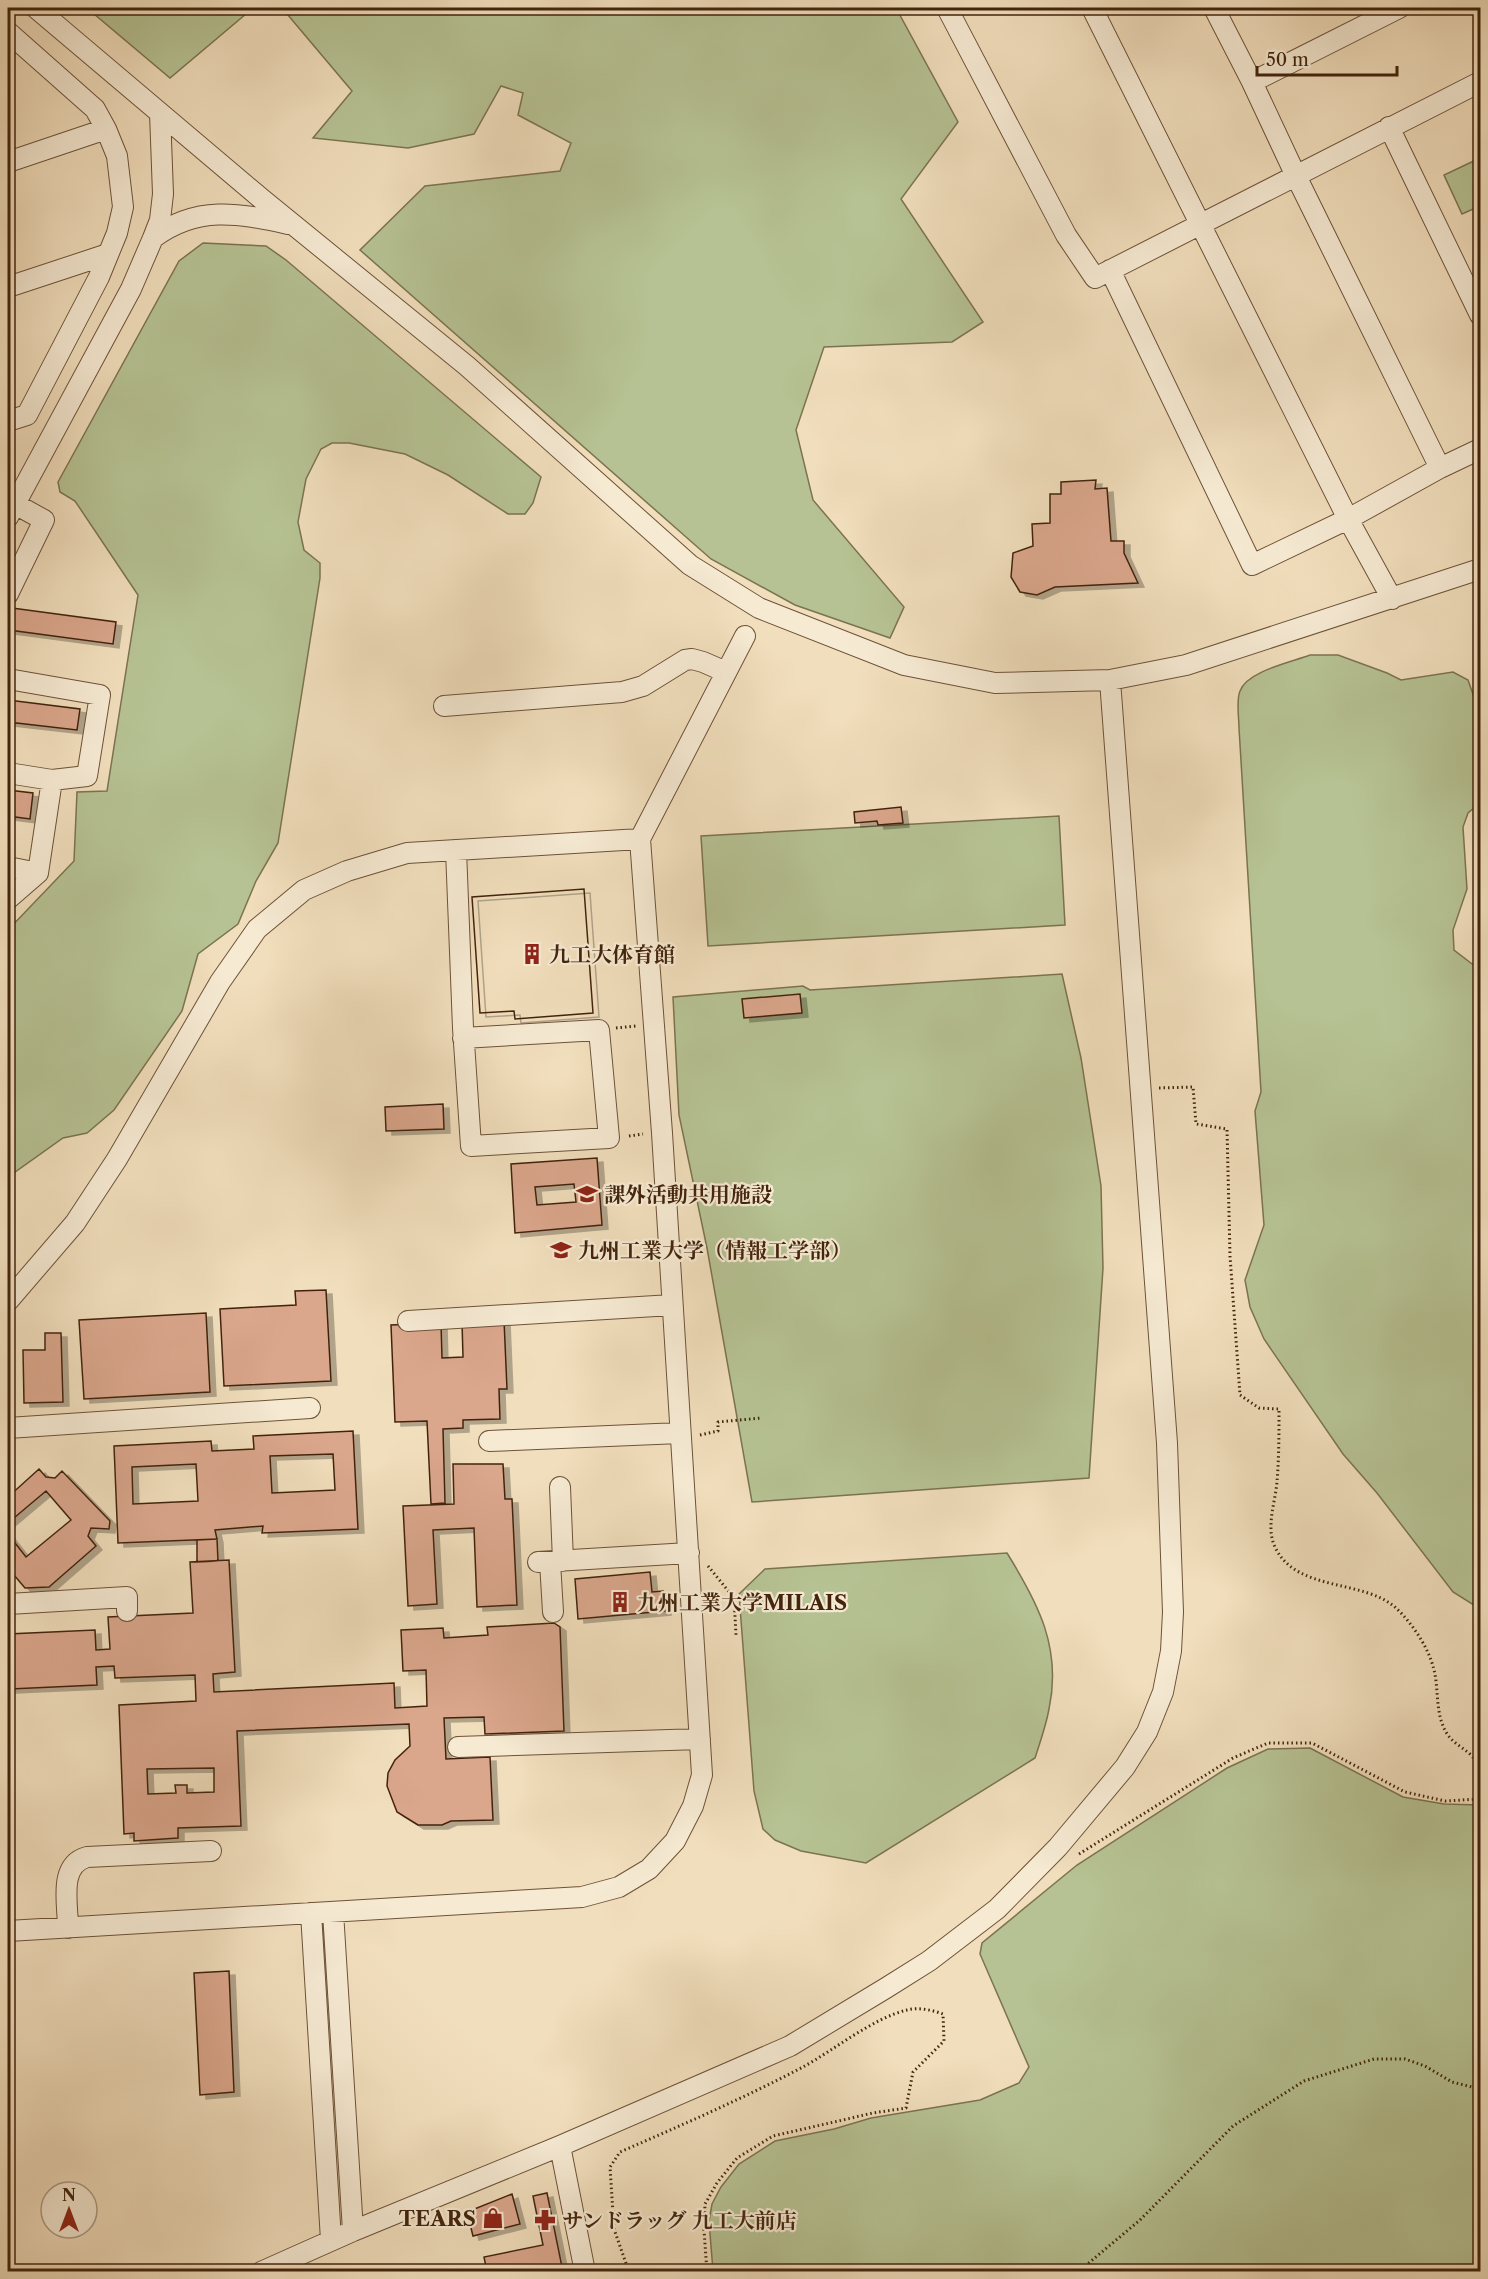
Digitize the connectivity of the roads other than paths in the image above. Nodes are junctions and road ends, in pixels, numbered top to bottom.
1 (36, 8) edge
2 (947, 8) edge
3 (1092, 8) edge
4 (1214, 8) edge
5 (1399, 8) edge
6 (8, 33) edge
7 (1252, 82) junction
8 (1480, 82) edge
9 (160, 113) junction
10 (1389, 127) junction
11 (106, 129) junction
12 (8, 162) edge
13 (1296, 176) junction
14 (1201, 223) junction
15 (293, 225) junction
16 (153, 238) junction
17 (108, 254) junction
18 (1110, 270) junction
19 (8, 287) edge
20 (1480, 315) edge
21 (8, 421) edge
22 (1480, 449) edge
23 (1440, 468) junction
24 (11, 510) edge
25 (1348, 519) junction
26 (1480, 569) edge
27 (8, 594) edge
28 (1392, 599) junction
29 (745, 636) dead end
30 (726, 672) junction
31 (8, 679) edge
32 (1110, 680) junction
33 (444, 706) dead end
34 (8, 773) edge
35 (52, 780) junction
36 (640, 839) junction
37 (456, 850) junction
38 (8, 867) edge
39 (38, 873) junction
40 (8, 899) edge
41 (464, 1038) junction
42 (8, 1301) edge
43 (672, 1305) junction
44 (408, 1321) dead end
45 (310, 1408) dead end
46 (8, 1428) edge
47 (680, 1433) junction
48 (489, 1441) dead end
49 (560, 1487) dead end
50 (688, 1553) junction
51 (550, 1561) junction
52 (8, 1604) edge
53 (128, 1611) dead end
54 (553, 1612) dead end
55 (700, 1739) junction
56 (458, 1748) dead end
57 (211, 1851) dead end
58 (333, 1912) junction
59 (310, 1913) junction
60 (68, 1928) junction
61 (8, 1931) edge
62 (338, 2000) junction
63 (315, 2001) junction
64 (560, 2146) junction
65 (353, 2230) junction
66 (331, 2240) junction
67 (261, 2271) edge
68 (585, 2271) edge

1 - 9 street
2 - 18 street
3 - 14 street
4 - 7 street
5 - 7 street
6 - 11 street
7 - 13 street
8 - 10 street
9 - 15 street
9 - 16 street
10 - 13 street
10 - 20 street
11 - 12 street
11 - 17 street
13 - 14 street
13 - 23 street
14 - 18 street
14 - 25 street
15 - 16 street
15 - 32 street
16 - 24 street
17 - 19 street
17 - 21 street
18 - 25 street
22 - 23 street
23 - 25 street
24 - 27 street
25 - 28 street
26 - 28 street
28 - 32 street
29 - 30 street
30 - 33 street
30 - 36 street
31 - 35 street
32 - 64 street
34 - 35 street
35 - 39 street
36 - 37 street
36 - 43 street
37 - 41 street
37 - 42 street
38 - 39 street
39 - 40 street
41 - 41 street
43 - 44 street
43 - 47 street
45 - 46 street
47 - 48 street
47 - 50 street
49 - 51 street
50 - 51 street
50 - 55 street
51 - 54 street
52 - 53 street
55 - 56 street
55 - 58 street
57 - 60 street
58 - 59 street
58 - 62 street
59 - 60 street
59 - 63 street
60 - 61 street
62 - 63 street
62 - 65 street
63 - 66 street
64 - 65 street
64 - 68 street
65 - 66 street
66 - 67 street

